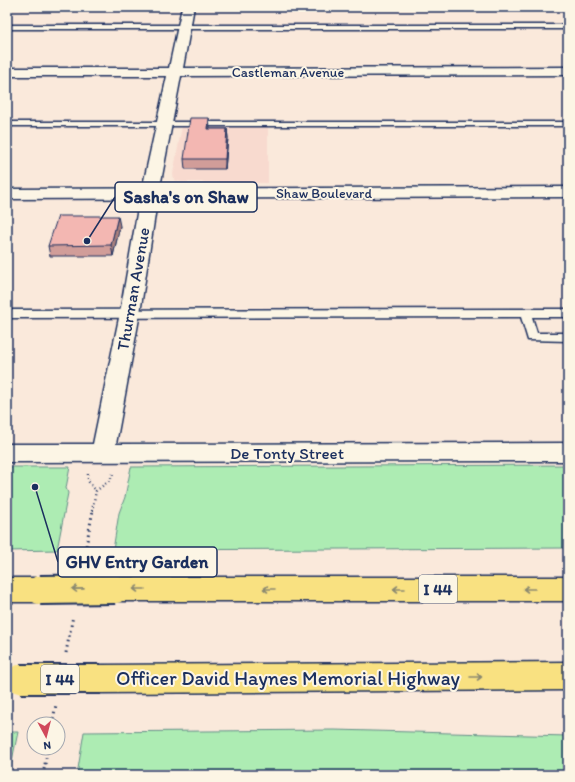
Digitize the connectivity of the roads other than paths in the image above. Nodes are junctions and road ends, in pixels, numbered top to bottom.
1 (188, 7) edge
2 (7, 27) edge
3 (568, 27) edge
4 (184, 28) junction
5 (568, 71) edge
6 (7, 72) edge
7 (175, 72) junction
8 (7, 124) edge
9 (164, 124) junction
10 (568, 124) edge
11 (568, 192) edge
12 (7, 194) edge
13 (150, 194) junction
14 (130, 313) junction
15 (7, 314) edge
16 (526, 314) junction
17 (568, 314) edge
18 (568, 337) edge
19 (568, 452) edge
20 (7, 453) edge
21 (103, 453) junction
22 (568, 589) edge
23 (7, 590) edge
24 (568, 676) edge
25 (14, 679) edge

1 - 4 street, Thurman Avenue
2 - 4 lane
3 - 4 lane
4 - 7 street, Thurman Avenue
5 - 7 street, Castleman Avenue
6 - 7 street, Castleman Avenue
7 - 9 street, Thurman Avenue
8 - 9 lane
9 - 10 lane
9 - 13 street, Thurman Avenue
11 - 13 street, Shaw Boulevard
12 - 13 street, Shaw Boulevard
13 - 14 street, Thurman Avenue
14 - 15 lane
14 - 16 lane
14 - 21 street, Thurman Avenue
16 - 17 lane
16 - 18 lane
19 - 21 street, De Tonty Street
20 - 21 street, De Tonty Street
22 -> 23 highway, I 44, bridge
25 -> 24 highway, Officer David Haynes Memorial Highway / I 44, bridge

